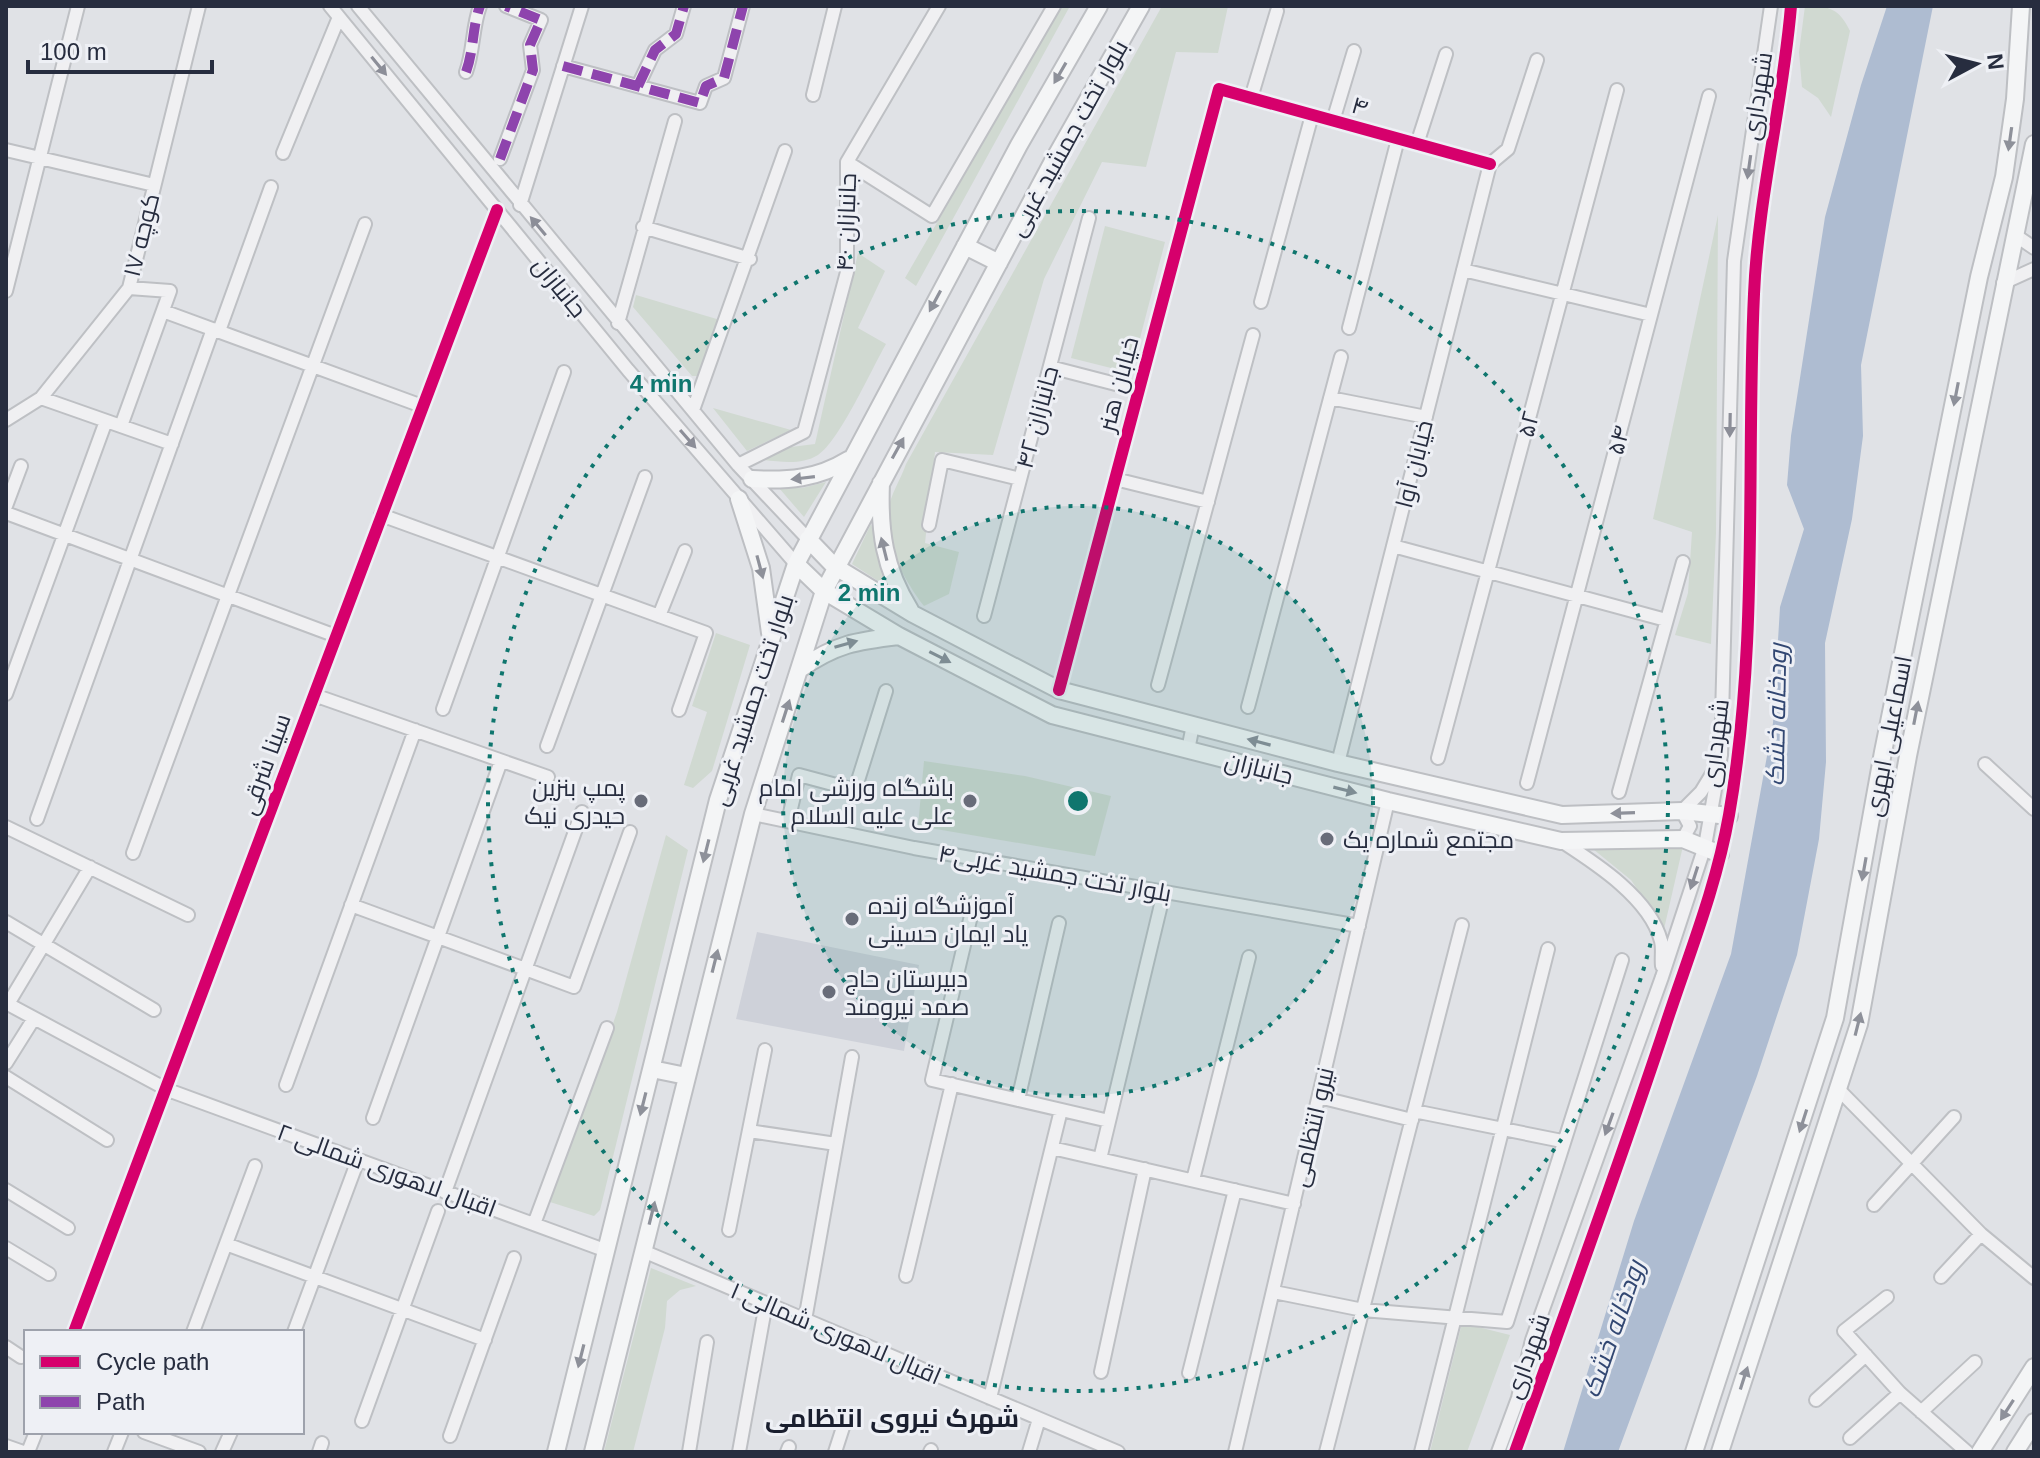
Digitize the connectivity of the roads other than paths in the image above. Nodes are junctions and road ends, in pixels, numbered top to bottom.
1 (78, 6) edge
2 (199, 6) edge
3 (330, 6) edge
4 (358, 6) edge
5 (480, 6) edge
6 (506, 6) edge
7 (582, 6) edge
8 (684, 6) edge
9 (743, 6) edge
10 (835, 6) edge
11 (939, 6) edge
12 (1054, 6) edge
13 (1099, 6) edge
14 (1141, 6) edge
15 (1771, 6) edge
16 (1791, 6) edge
17 (2021, 6) edge
18 (1277, 11) dead end
19 (339, 17) junction
20 (1354, 51) dead end
21 (1446, 54) dead end
22 (1537, 60) dead end
23 (563, 66) junction
24 (466, 72) dead end
25 (638, 86) junction
26 (1219, 89) joint
27 (1617, 90) dead end
28 (813, 95) dead end
29 (1709, 96) dead end
30 (1251, 98) junction
31 (1312, 115) junction
32 (675, 121) dead end
33 (1333, 121) junction
34 (1398, 139) junction
35 (1417, 144) junction
36 (2034, 144) edge
37 (6, 150) edge
38 (785, 151) dead end
39 (283, 153) dead end
40 (40, 158) junction
41 (500, 159) dead end
42 (847, 162) junction
43 (1490, 164) junction
44 (154, 185) junction
45 (271, 187) dead end
46 (520, 205) junction
47 (497, 210) junction
48 (1089, 218) dead end
49 (365, 224) dead end
50 (643, 227) junction
51 (2015, 235) junction
52 (965, 246) junction
53 (2034, 248) edge
54 (750, 259) junction
55 (999, 263) junction
56 (2034, 269) edge
57 (1463, 270) junction
58 (2003, 283) junction
59 (129, 288) junction
60 (6, 291) edge
61 (1563, 294) junction
62 (1261, 302) dead end
63 (163, 311) junction
64 (1651, 315) junction
65 (618, 323) junction
66 (1349, 328) dead end
67 (216, 330) junction
68 (1253, 335) dead end
69 (645, 354) junction
70 (1341, 357) dead end
71 (313, 366) junction
72 (1050, 367) junction
73 (628, 370) junction
74 (564, 372) dead end
75 (1139, 390) junction
76 (41, 398) junction
77 (1330, 398) junction
78 (422, 406) junction
79 (693, 410) junction
80 (1426, 417) junction
81 (6, 420) edge
82 (106, 421) junction
83 (121, 426) junction
84 (172, 444) junction
85 (850, 460) junction
86 (738, 465) junction
87 (21, 466) dead end
88 (645, 477) dead end
89 (881, 478) junction
90 (752, 479) junction
91 (1020, 479) junction
92 (1115, 479) junction
93 (739, 499) junction
94 (1208, 502) junction
95 (6, 506) edge
96 (6, 513) edge
97 (381, 515) junction
98 (929, 525) dead end
99 (65, 535) junction
100 (808, 539) junction
101 (1393, 546) junction
102 (685, 551) dead end
103 (498, 558) junction
104 (131, 559) junction
105 (1683, 562) dead end
106 (796, 564) junction
107 (834, 566) junction
108 (1488, 572) junction
109 (824, 591) junction
110 (602, 595) junction
111 (228, 596) junction
112 (1577, 596) junction
113 (913, 614) junction
114 (659, 616) junction
115 (984, 616) dead end
116 (1666, 620) junction
117 (336, 636) junction
118 (899, 636) junction
119 (770, 638) junction
120 (12, 657) edge
121 (800, 669) junction
122 (1158, 685) dead end
123 (1059, 690) junction
124 (886, 691) dead end
125 (6, 694) edge
126 (314, 695) junction
127 (1248, 707) dead end
128 (443, 709) dead end
129 (679, 710) dead end
130 (1193, 725) junction
131 (415, 730) junction
132 (547, 746) dead end
133 (1188, 750) junction
134 (1883, 752) junction
135 (1721, 755) junction
136 (1908, 756) junction
137 (1438, 758) dead end
138 (501, 761) junction
139 (1338, 763) junction
140 (1985, 764) dead end
141 (548, 777) dead end
142 (1527, 783) dead end
143 (1619, 792) dead end
144 (1388, 801) junction
145 (2034, 809) edge
146 (1682, 811) junction
147 (582, 812) dead end
148 (753, 814) junction
149 (1711, 814) junction
150 (1729, 816) junction
151 (37, 819) dead end
152 (788, 821) junction
153 (6, 827) edge
154 (630, 832) dead end
155 (1683, 839) junction
156 (1561, 841) junction
157 (1705, 846) junction
158 (133, 853) dead end
159 (1720, 854) junction
160 (90, 867) junction
161 (1164, 892) junction
162 (974, 903) dead end
163 (351, 905) junction
164 (188, 915) dead end
165 (6, 922) edge
166 (1059, 923) dead end
167 (1462, 925) dead end
168 (1359, 926) junction
169 (438, 937) junction
170 (44, 944) junction
171 (1548, 949) dead end
172 (1249, 957) dead end
173 (1622, 960) dead end
174 (526, 969) junction
175 (1662, 977) junction
176 (7, 1003) edge
177 (154, 1010) dead end
178 (33, 1020) junction
179 (607, 1028) dead end
180 (765, 1050) dead end
181 (852, 1057) dead end
182 (6, 1063) edge
183 (652, 1069) junction
184 (686, 1076) junction
185 (6, 1077) edge
186 (952, 1084) junction
187 (286, 1085) dead end
188 (168, 1090) junction
189 (1840, 1091) junction
190 (1319, 1097) junction
191 (1018, 1100) junction
192 (1061, 1110) junction
193 (1413, 1115) junction
194 (1954, 1117) dead end
195 (373, 1118) dead end
196 (1109, 1121) junction
197 (1503, 1130) junction
198 (749, 1131) junction
199 (107, 1140) dead end
200 (1562, 1141) junction
201 (836, 1144) junction
202 (1052, 1148) junction
203 (1100, 1159) junction
204 (358, 1160) junction
205 (1911, 1164) junction
206 (255, 1166) dead end
207 (1145, 1169) junction
208 (1193, 1180) junction
209 (1235, 1190) junction
210 (445, 1192) junction
211 (7, 1193) edge
212 (1294, 1204) junction
213 (1874, 1205) dead end
214 (438, 1211) dead end
215 (534, 1224) junction
216 (68, 1228) dead end
217 (729, 1230) dead end
218 (1981, 1234) junction
219 (226, 1244) junction
220 (6, 1248) edge
221 (607, 1251) junction
222 (643, 1251) junction
223 (514, 1258) dead end
224 (49, 1274) dead end
225 (906, 1276) dead end
226 (314, 1277) junction
227 (1941, 1277) dead end
228 (2034, 1278) edge
229 (1274, 1292) junction
230 (1887, 1297) dead end
231 (766, 1303) junction
232 (402, 1310) junction
233 (1363, 1310) junction
234 (805, 1320) junction
235 (1455, 1320) junction
236 (75, 1330) edge
237 (194, 1330) edge
238 (295, 1330) edge
239 (485, 1340) junction
240 (707, 1342) dead end
241 (6, 1347) edge
242 (1866, 1355) junction
243 (21, 1357) dead end
244 (1975, 1362) dead end
245 (2034, 1367) edge
246 (1101, 1372) dead end
247 (1189, 1373) dead end
248 (1900, 1393) junction
249 (990, 1398) junction
250 (1816, 1400) dead end
251 (1921, 1412) junction
252 (846, 1418) dead end
253 (1039, 1419) junction
254 (362, 1421) dead end
255 (2034, 1422) edge
256 (35, 1434) edge
257 (150, 1434) edge
258 (450, 1436) dead end
259 (1850, 1438) dead end
260 (6, 1446) edge
261 (26, 1452) edge
262 (199, 1452) edge
263 (556, 1452) edge
264 (593, 1452) edge
265 (689, 1452) edge
266 (739, 1452) edge
267 (835, 1452) edge
268 (1029, 1452) edge
269 (1118, 1452) edge
270 (1235, 1452) edge
271 (1326, 1452) edge
272 (1421, 1452) edge
273 (1498, 1452) edge
274 (1515, 1452) edge
275 (1694, 1452) edge
276 (1720, 1452) edge
277 (1967, 1452) edge
278 (1980, 1452) edge
279 (2015, 1452) edge

1 - 40 street
2 - 44 street, کوچه ۱۷
3 - 19 street, جانبازان
4 - 46 street, جانبازان
5 - 24 street
6 - 41 street
7 - 23 street
8 - 25 street
9 - 25 street
10 - 28 street
11 - 42 street, ۴۰ جانبازان
12 - 42 street
13 -> 52 main road, بلوار تخت جمشید غربی
14 - 55 main road, بلوار تخت جمشید غربی
15 -> 135 street, شهرداری
16 - 150 street, شهرداری
17 -> 134 main road, اسماعیلی ابهری
18 - 30 street
19 - 39 street
19 -> 47 street, جانبازان
20 - 33 street
21 - 35 street
22 - 43 street
23 - 25 street
23 - 46 street
26 - 30 street, ۴
26 - 75 street, خیابان هنر
27 - 61 street, ۵۲
29 - 64 street, ۵۴
30 - 31 street, ۴
31 - 33 street, ۴
31 - 62 street
32 - 50 street
33 - 34 street, ۴
34 - 35 street, ۴
34 - 66 street
35 - 43 street, ۴
36 - 51 main road, اسماعیلی ابهری
37 - 40 street
38 - 54 street
40 - 44 street
40 - 60 street
42 - 86 street, ۴۰ جانبازان
43 - 57 street, خیابان آوا
44 - 59 street, کوچه ۱۷
45 - 67 street
65 -> 46 street, جانبازان
47 - 73 street, جانبازان
47 - 78 street, سینا شرقی
48 - 72 street, ۴۲ جانبازان
49 - 71 street
50 - 54 street
50 - 65 street
51 - 53 street
51 - 58 main road, اسماعیلی ابهری
52 - 55 main road
52 -> 85 main road, بلوار تخت جمشید غربی
54 - 79 street
89 -> 55 main road, بلوار تخت جمشید غربی
56 - 58 street
57 - 61 street
57 - 80 street, خیابان آوا
136 -> 58 main road, اسماعیلی ابهری
59 - 63 street
59 - 76 street, کوچه ۱۷
61 - 64 street
61 - 108 street, ۵۲
63 - 67 street
63 - 83 street
64 - 112 street, ۵۴
65 - 69 street, جانبازان
67 - 71 street
67 - 84 street
68 - 94 street
69 - 73 street
69 - 79 street, جانبازان
70 - 77 street
71 - 78 street
71 - 111 street
72 - 75 street
72 - 91 street, ۴۲ جانبازان
73 -> 93 street, جانبازان
74 - 103 street
75 - 92 street, خیابان هنر
76 - 81 street, کوچه ۱۷
76 - 82 street
77 - 80 street
77 - 127 street
78 - 97 street, سینا شرقی
79 - 86 street, جانبازان
80 - 101 street, خیابان آوا
82 - 83 street
82 - 99 street
83 - 84 street
84 - 104 street
85 -> 90 main road
85 - 100 main road, بلوار تخت جمشید غربی
86 - 90 street, جانبازان
87 - 95 street
88 - 110 street
89 - 107 main road, بلوار تخت جمشید غربی
113 -> 89 main road
90 - 100 street, جانبازان
91 - 98 street
91 - 115 street, ۴۲ جانبازان
92 - 94 street
92 - 123 street, خیابان هنر
93 - 106 street, جانبازان
93 -> 119 main road
94 - 122 street
96 - 99 street
97 - 103 street
97 - 117 street, سینا شرقی
99 - 104 street
99 - 120 street
100 - 106 main road, بلوار تخت جمشید غربی
100 - 107 main road, جانبازان
101 - 108 street
101 - 139 street, خیابان آوا
102 - 114 street
103 - 110 street
103 - 128 street
104 - 111 street
104 - 151 street
105 - 116 street
106 - 109 main road, جانبازان
106 - 119 main road, بلوار تخت جمشید غربی
107 - 109 main road, بلوار تخت جمشید غربی
107 - 113 main road, جانبازان
108 - 112 street
108 - 137 street, ۵۲
109 - 118 main road, جانبازان
109 - 121 main road, بلوار تخت جمشید غربی
110 - 114 street
110 - 132 street
111 - 117 street
111 - 158 street
112 - 116 street
112 - 142 street, ۵۴
113 - 123 main road, جانبازان
114 - 129 street
116 - 143 street
117 - 126 street, سینا شرقی
121 -> 118 main road
118 -> 133 main road, جانبازان
119 -> 183 main road, بلوار تخت جمشید غربی
120 - 125 street
148 -> 121 main road, بلوار تخت جمشید غربی
123 - 130 main road, جانبازان
124 - 152 street
126 - 131 street
126 - 188 street, سینا شرقی
130 - 133 street
139 -> 130 main road, جانبازان
131 - 138 street
131 - 163 street
133 -> 144 main road, جانبازان
134 - 136 main road
134 -> 275 main road, اسماعیلی ابهری
135 - 146 street
135 - 149 street, شهرداری
189 -> 136 main road, اسماعیلی ابهری
138 - 141 street
138 - 169 street
146 -> 139 main road, جانبازان
140 - 145 street
144 - 156 main road, جانبازان
144 - 168 street, نیرو انتظامی
146 - 149 main road, جانبازان
146 - 155 street
147 - 174 street
148 - 152 street, بلوار تخت جمشید غربی۴
184 -> 148 main road, بلوار تخت جمشید غربی
149 - 150 main road, جانبازان
149 - 157 street, شهرداری
150 - 159 street, شهرداری
152 - 161 street, بلوار تخت جمشید غربی۴
153 - 160 street
154 - 174 street
155 - 156 main road, جانبازان
155 - 157 main road, جانبازان
156 - 175 street
157 - 159 main road, جانبازان
157 -> 175 street, شهرداری
159 - 274 street, شهرداری
160 - 164 street
160 - 170 street
161 - 168 street, بلوار تخت جمشید غربی۴
161 - 196 street
162 - 186 street
163 - 169 street
163 - 187 street
165 - 170 street
166 - 191 street
167 - 193 street
168 - 190 street, نیرو انتظامی
169 - 174 street
169 - 195 street
170 - 176 street
170 - 177 street
171 - 197 street
172 - 208 street
173 - 200 street
174 - 210 street
175 -> 273 street, شهرداری
176 - 178 street, اقبال لاهوری شمالی ۲
178 - 182 street
178 - 188 street, اقبال لاهوری شمالی ۲
179 - 215 street
180 - 198 street
181 - 201 street
183 - 184 main road
183 -> 221 main road, بلوار تخت جمشید غربی
222 -> 184 main road, بلوار تخت جمشید غربی
185 - 199 street
186 - 191 street
186 - 225 street
188 - 204 street, اقبال لاهوری شمالی ۲
188 - 236 street, سینا شرقی
189 - 205 street
276 -> 189 main road, اسماعیلی ابهری
190 - 193 street
190 - 212 street, نیرو انتظامی
191 - 192 street
192 - 196 street
192 - 202 street
193 - 197 street
193 - 233 street
194 - 205 street
196 - 203 street
197 - 200 street
197 - 235 street
198 - 201 street
198 - 217 street
200 - 235 street
201 - 234 street
202 - 203 street
202 - 249 street
203 - 207 street
204 - 210 street, اقبال لاهوری شمالی ۲
204 - 226 street
205 - 213 street
205 - 218 street
206 - 219 street
207 - 208 street
207 - 246 street
208 - 209 street
209 - 212 street
209 - 247 street
210 - 215 street, اقبال لاهوری شمالی ۲
211 - 216 street
212 - 229 street, نیرو انتظامی
214 - 232 street
215 - 221 street, اقبال لاهوری شمالی ۲
218 - 227 street
218 - 228 street
219 - 226 street
219 - 237 street
220 - 224 street
221 -> 263 main road, بلوار تخت جمشید غربی
222 - 231 street, اقبال لاهوری شمالی ۱
222 - 264 main road, بلوار تخت جمشید غربی
223 - 239 street
226 - 232 street
226 - 238 street
229 - 233 street
229 - 270 street, نیرو انتظامی
230 - 242 street
231 - 234 street, اقبال لاهوری شمالی ۱
231 - 266 street
232 - 239 street
232 - 254 street
233 - 235 street
233 - 271 street
234 - 249 street, اقبال لاهوری شمالی ۱
235 - 272 street
239 - 258 street
240 - 265 street
241 - 243 street
242 - 248 street
242 - 250 street
244 - 251 street
245 -> 278 main road
248 - 251 street
248 - 259 street
249 - 253 street, اقبال لاهوری شمالی ۱
251 - 277 street
252 - 267 street
253 - 268 street
253 - 269 street, اقبال لاهوری شمالی ۱
255 - 279 main road
256 - 261 street
257 - 262 street
260 - 261 street

